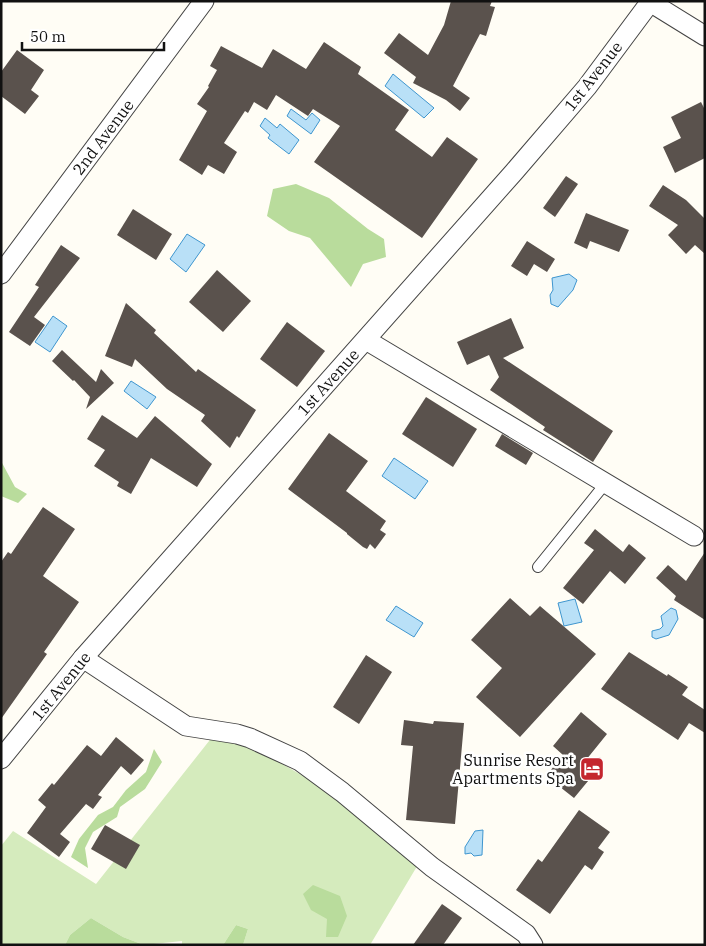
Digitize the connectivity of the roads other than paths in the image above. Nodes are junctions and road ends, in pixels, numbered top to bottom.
1 (204, 1) edge
2 (650, 2) edge
3 (705, 36) edge
4 (1, 274) edge
5 (366, 340) junction
6 (606, 484) junction
7 (694, 536) dead end
8 (538, 568) dead end
9 (83, 658) junction
10 (1, 759) edge
11 (533, 945) edge

1 - 4 street, 2nd Avenue
2 - 3 street
2 - 5 street, 1st Avenue
5 - 6 street
5 - 9 street, 1st Avenue
6 - 7 street
6 - 8 lane
9 - 10 street, 1st Avenue
9 - 11 street

